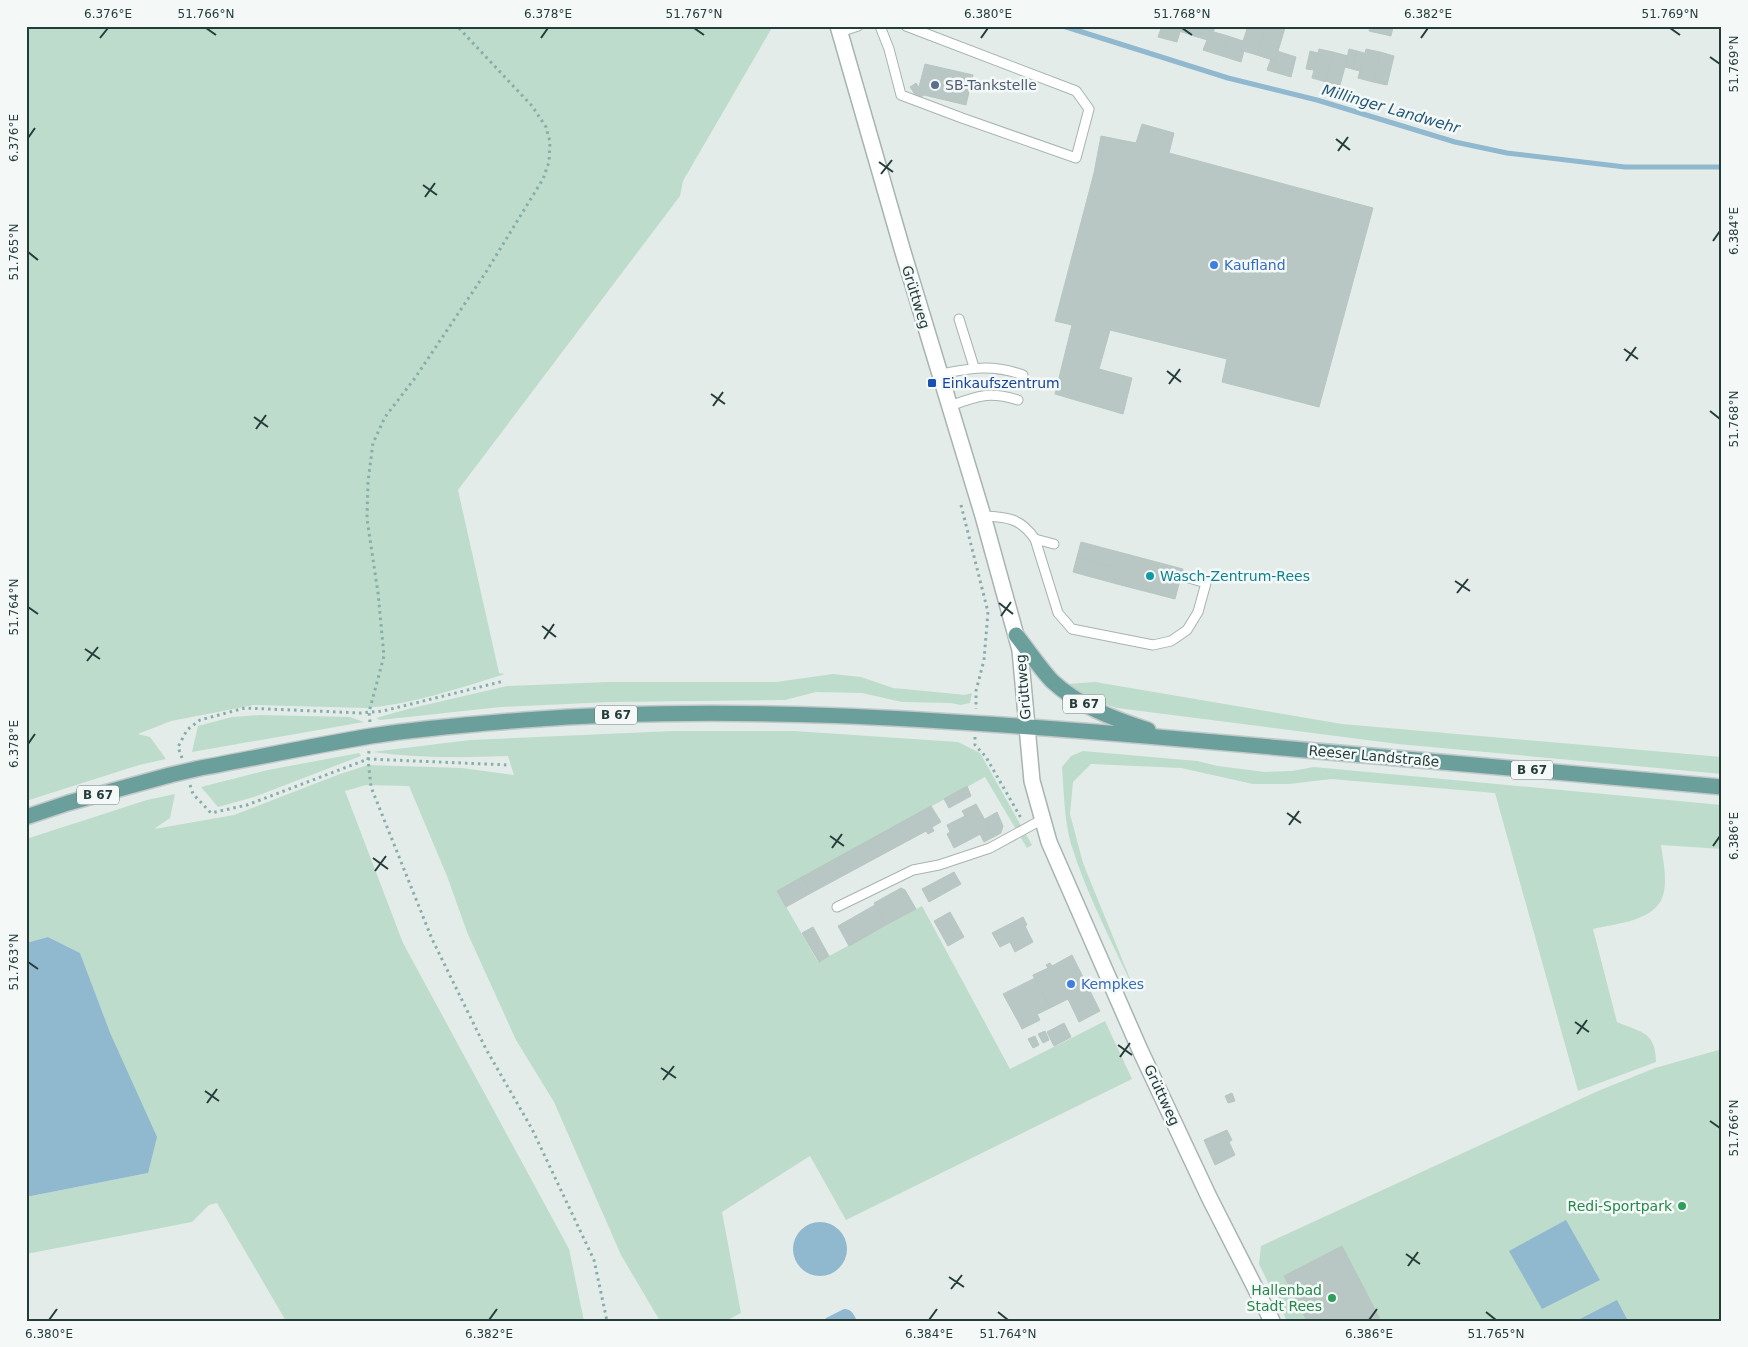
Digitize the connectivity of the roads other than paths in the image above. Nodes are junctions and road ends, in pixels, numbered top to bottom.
1 (858, 26) edge
2 (880, 26) edge
3 (906, 26) edge
4 (839, 29) edge
5 (959, 318) dead end
6 (974, 368) junction
7 (940, 374) junction
8 (1023, 376) dead end
9 (1018, 400) dead end
10 (950, 406) junction
11 (983, 516) junction
12 (1035, 539) junction
13 (1054, 544) dead end
14 (1182, 576) dead end
15 (1016, 635) junction
16 (1026, 726) junction
17 (1176, 739) junction
18 (1722, 787) edge
19 (26, 817) edge
20 (1043, 819) junction
21 (838, 907) dead end
22 (1272, 1321) edge

1 - 4 lane
2 - 3 lane
4 - 7 street, Grüttweg
5 - 6 lane
6 - 7 lane
6 - 8 lane
7 - 10 street, Grüttweg
9 - 10 lane
10 - 11 street, Grüttweg
11 - 12 lane
11 - 15 street, Grüttweg
12 - 13 lane
12 - 14 lane
15 - 16 street, Grüttweg
15 - 17 main road, B 67
16 - 17 main road, Reeser Landstraße / B 67
16 - 19 main road, B 67, bridge
16 - 20 street, Grüttweg
17 - 18 main road, Reeser Landstraße / B 67
20 - 21 lane
20 - 22 street, Grüttweg

